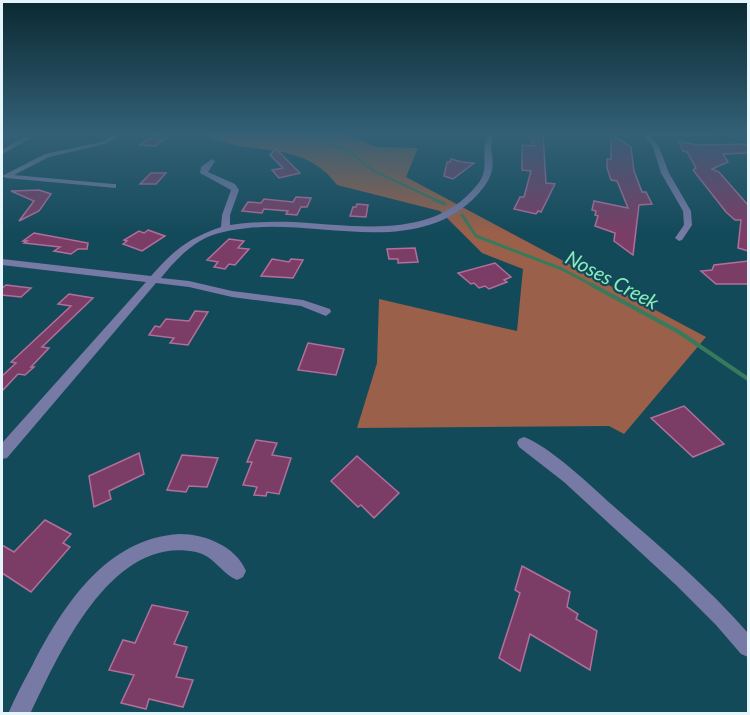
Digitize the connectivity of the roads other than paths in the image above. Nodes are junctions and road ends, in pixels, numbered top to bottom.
1 (22, 167) edge
2 (206, 167) edge
3 (489, 167) edge
4 (663, 167) edge
5 (4, 176) edge
6 (113, 186) dead end
7 (225, 228) junction
8 (678, 238) dead end
9 (2, 262) edge
10 (153, 280) junction
11 (326, 312) dead end
12 (524, 443) dead end
13 (2, 453) edge
14 (237, 571) dead end
15 (748, 647) edge
16 (18, 714) edge

1 - 5 street
2 - 7 street
3 - 7 street
4 - 8 street
5 - 6 street
7 - 10 street
9 - 10 street
10 - 11 street
10 - 13 street
12 - 15 street
14 - 16 street

